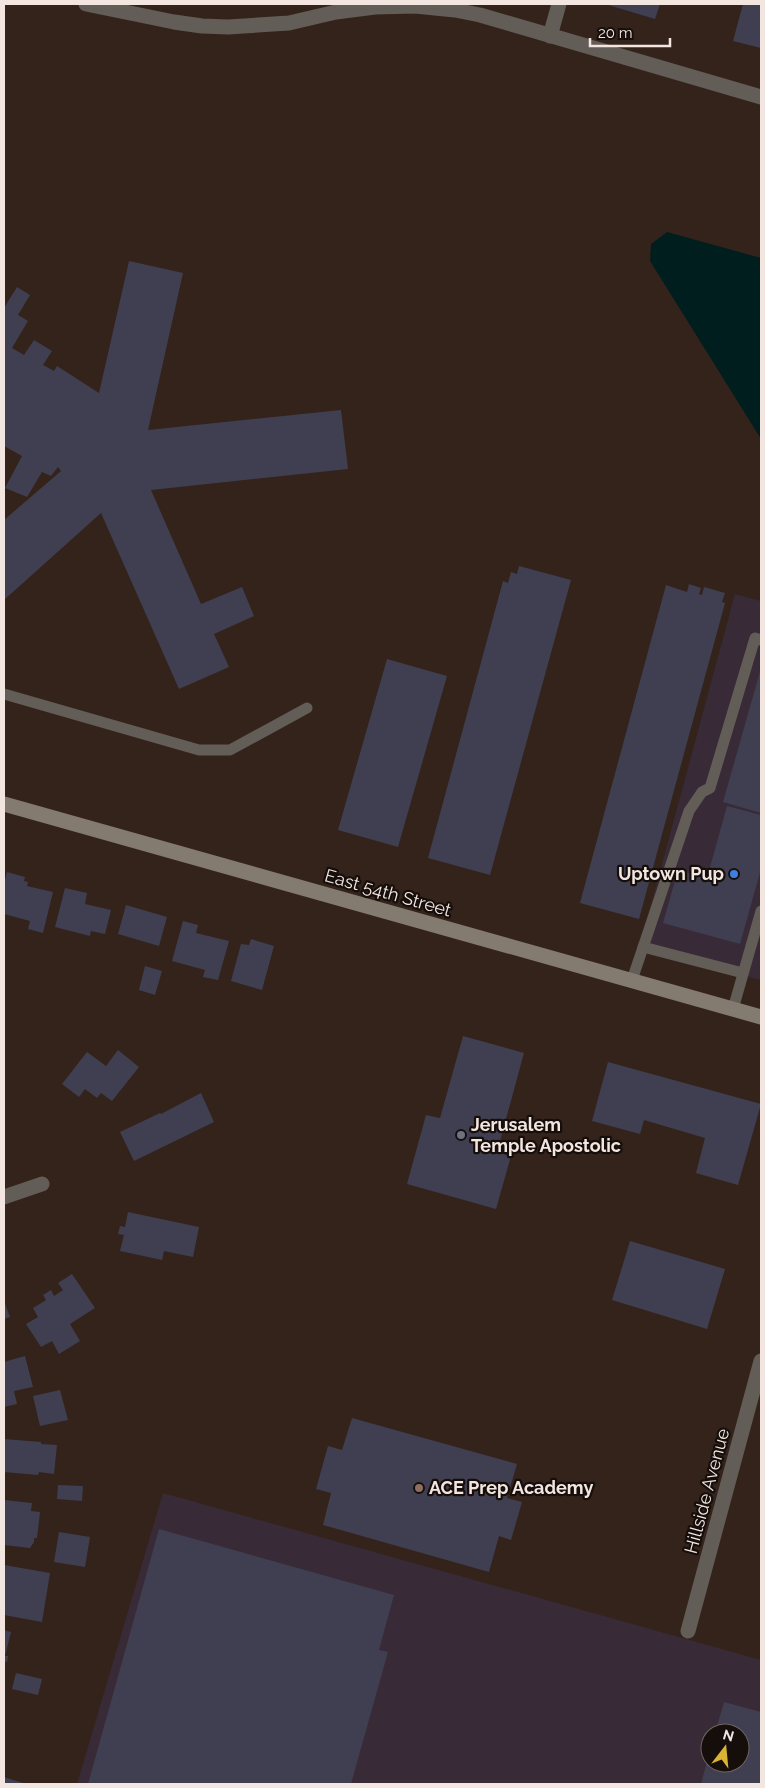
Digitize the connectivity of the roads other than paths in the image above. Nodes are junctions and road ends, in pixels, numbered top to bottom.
1 (86, 4) edge
2 (559, 4) edge
3 (550, 36) junction
4 (761, 97) edge
5 (761, 640) edge
6 (4, 694) edge
7 (308, 708) dead end
8 (4, 804) edge
9 (761, 911) edge
10 (643, 947) junction
11 (743, 973) junction
12 (632, 980) junction
13 (733, 1009) junction
14 (761, 1017) edge
15 (42, 1184) dead end
16 (4, 1196) edge
17 (761, 1361) edge
18 (688, 1631) dead end

1 - 3 street
2 - 3 street
3 - 4 street
5 - 10 lane
6 - 7 lane
8 - 12 street, East 54th Street
9 - 11 lane
10 - 11 lane
10 - 12 lane
11 - 13 lane
12 - 13 street, East 54th Street
13 - 14 street, East 54th Street
15 - 16 street
17 - 18 street, Hillside Avenue

